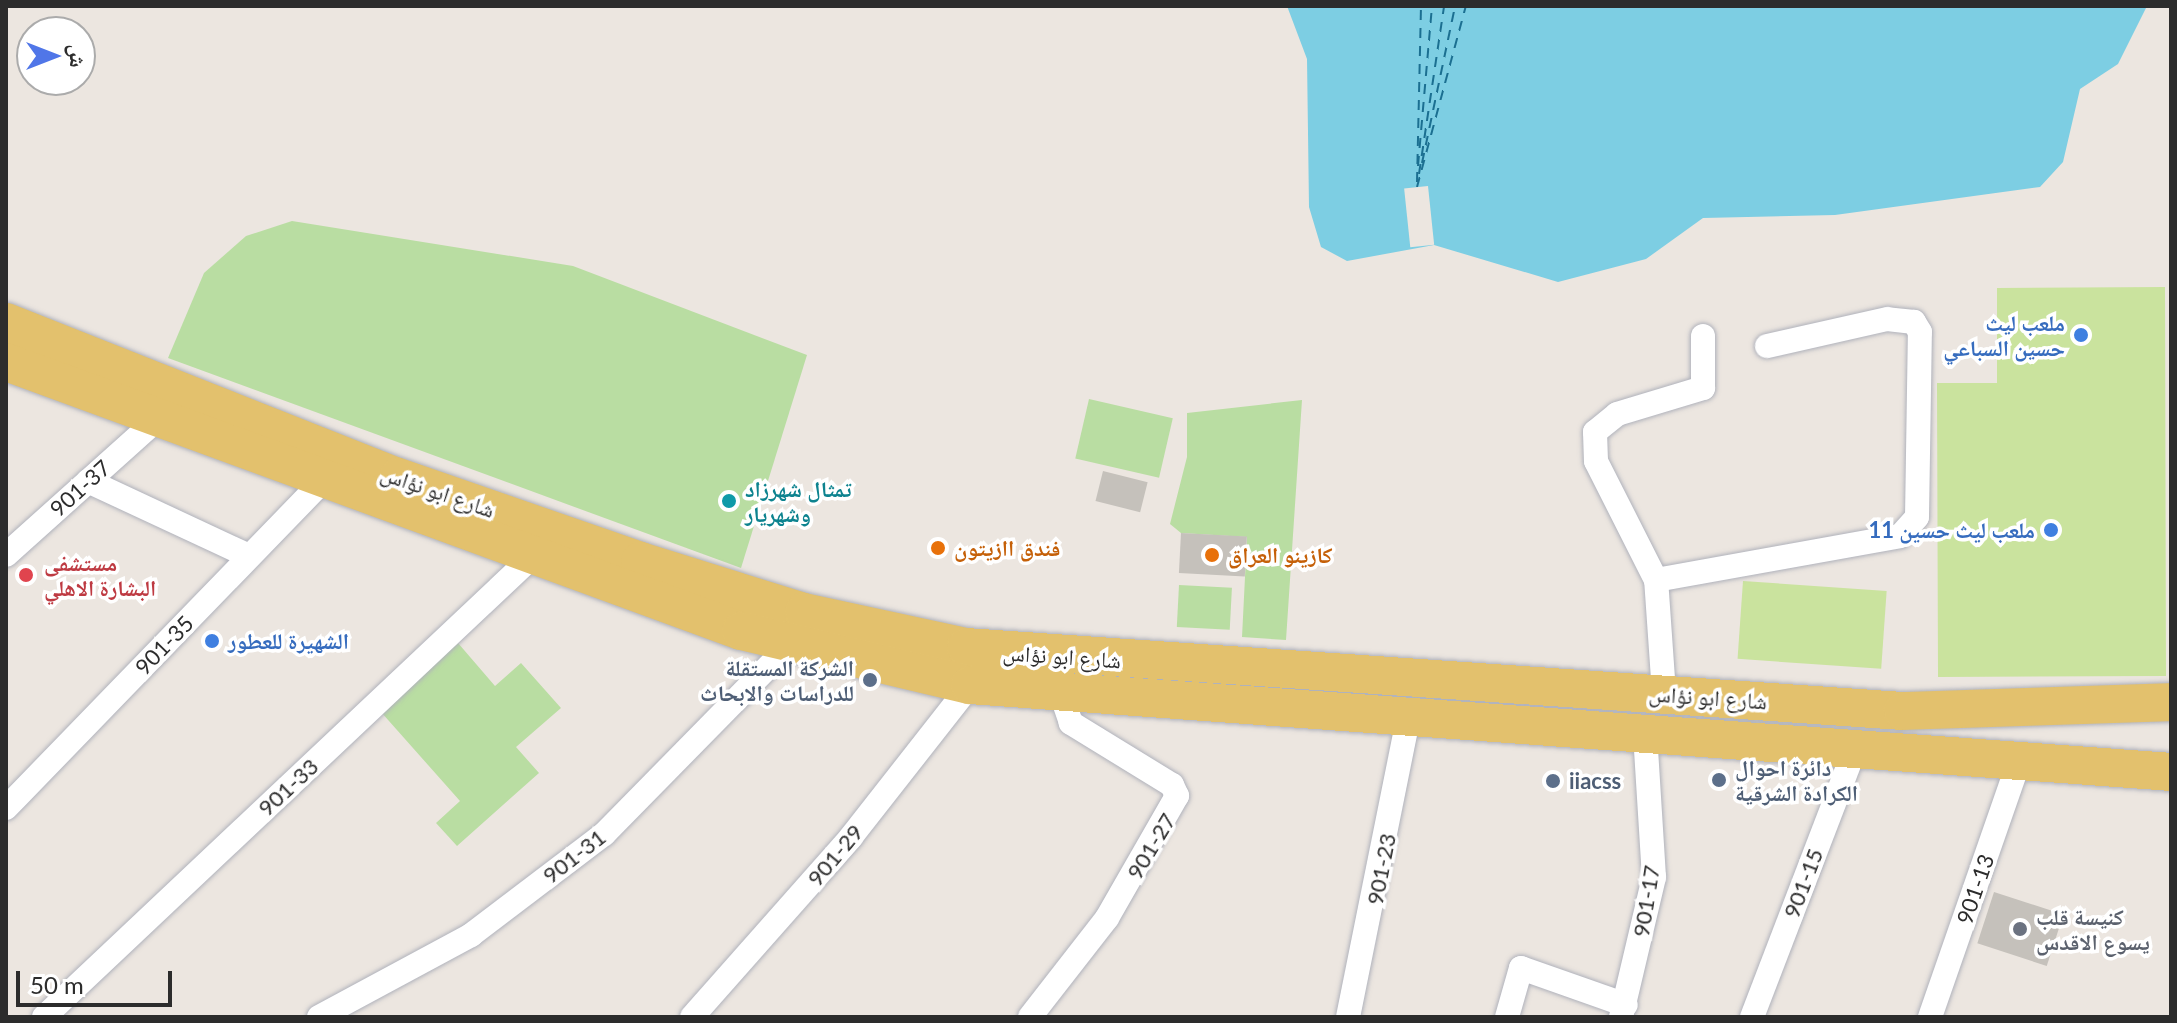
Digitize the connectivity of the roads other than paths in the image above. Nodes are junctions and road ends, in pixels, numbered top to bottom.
1 (6, 322) edge
2 (1703, 336) dead end
3 (1767, 346) dead end
4 (6, 362) edge
5 (154, 422) junction
6 (88, 481) junction
7 (322, 482) junction
8 (6, 555) edge
9 (249, 556) junction
10 (532, 557) junction
11 (1656, 580) junction
12 (790, 645) junction
13 (1052, 657) junction
14 (970, 685) junction
15 (1664, 693) junction
16 (1059, 696) junction
17 (2171, 702) edge
18 (1408, 719) junction
19 (1645, 735) junction
20 (1855, 749) junction
21 (2019, 761) junction
22 (2171, 772) edge
23 (6, 808) edge
24 (1624, 1011) edge
25 (44, 1017) edge
26 (319, 1017) edge
27 (692, 1017) edge
28 (1030, 1017) edge
29 (1348, 1017) edge
30 (1507, 1017) edge
31 (1752, 1017) edge
32 (1930, 1017) edge

1 - 13 main road, شارع ابو نؤاس
2 - 11 street
3 - 11 street
4 - 5 main road, شارع ابو نؤاس
5 - 6 street, 901-37
5 - 7 main road, شارع ابو نؤاس
6 - 8 street, 901-37
6 - 9 street
7 - 9 street, 901-35
7 - 10 main road, شارع ابو نؤاس
9 - 23 street, 901-35
10 - 12 main road, شارع ابو نؤاس
10 - 25 street, 901-33
11 - 15 street
12 - 14 main road, شارع ابو نؤاس
12 - 26 street, 901-31
13 - 15 main road, شارع ابو نؤاس
13 - 16 street, 901-27
14 - 16 main road, شارع ابو نؤاس
14 - 27 street, 901-29
15 - 17 main road, شارع ابو نؤاس
16 - 18 main road, شارع ابو نؤاس
16 - 28 street, 901-27
18 - 19 main road, شارع ابو نؤاس
18 - 29 street, 901-23
19 - 20 main road, شارع ابو نؤاس
19 - 24 street, 901-17
20 - 21 main road, شارع ابو نؤاس
20 - 31 street, 901-15
21 - 22 main road, شارع ابو نؤاس
21 - 32 street, 901-13
24 - 30 street

